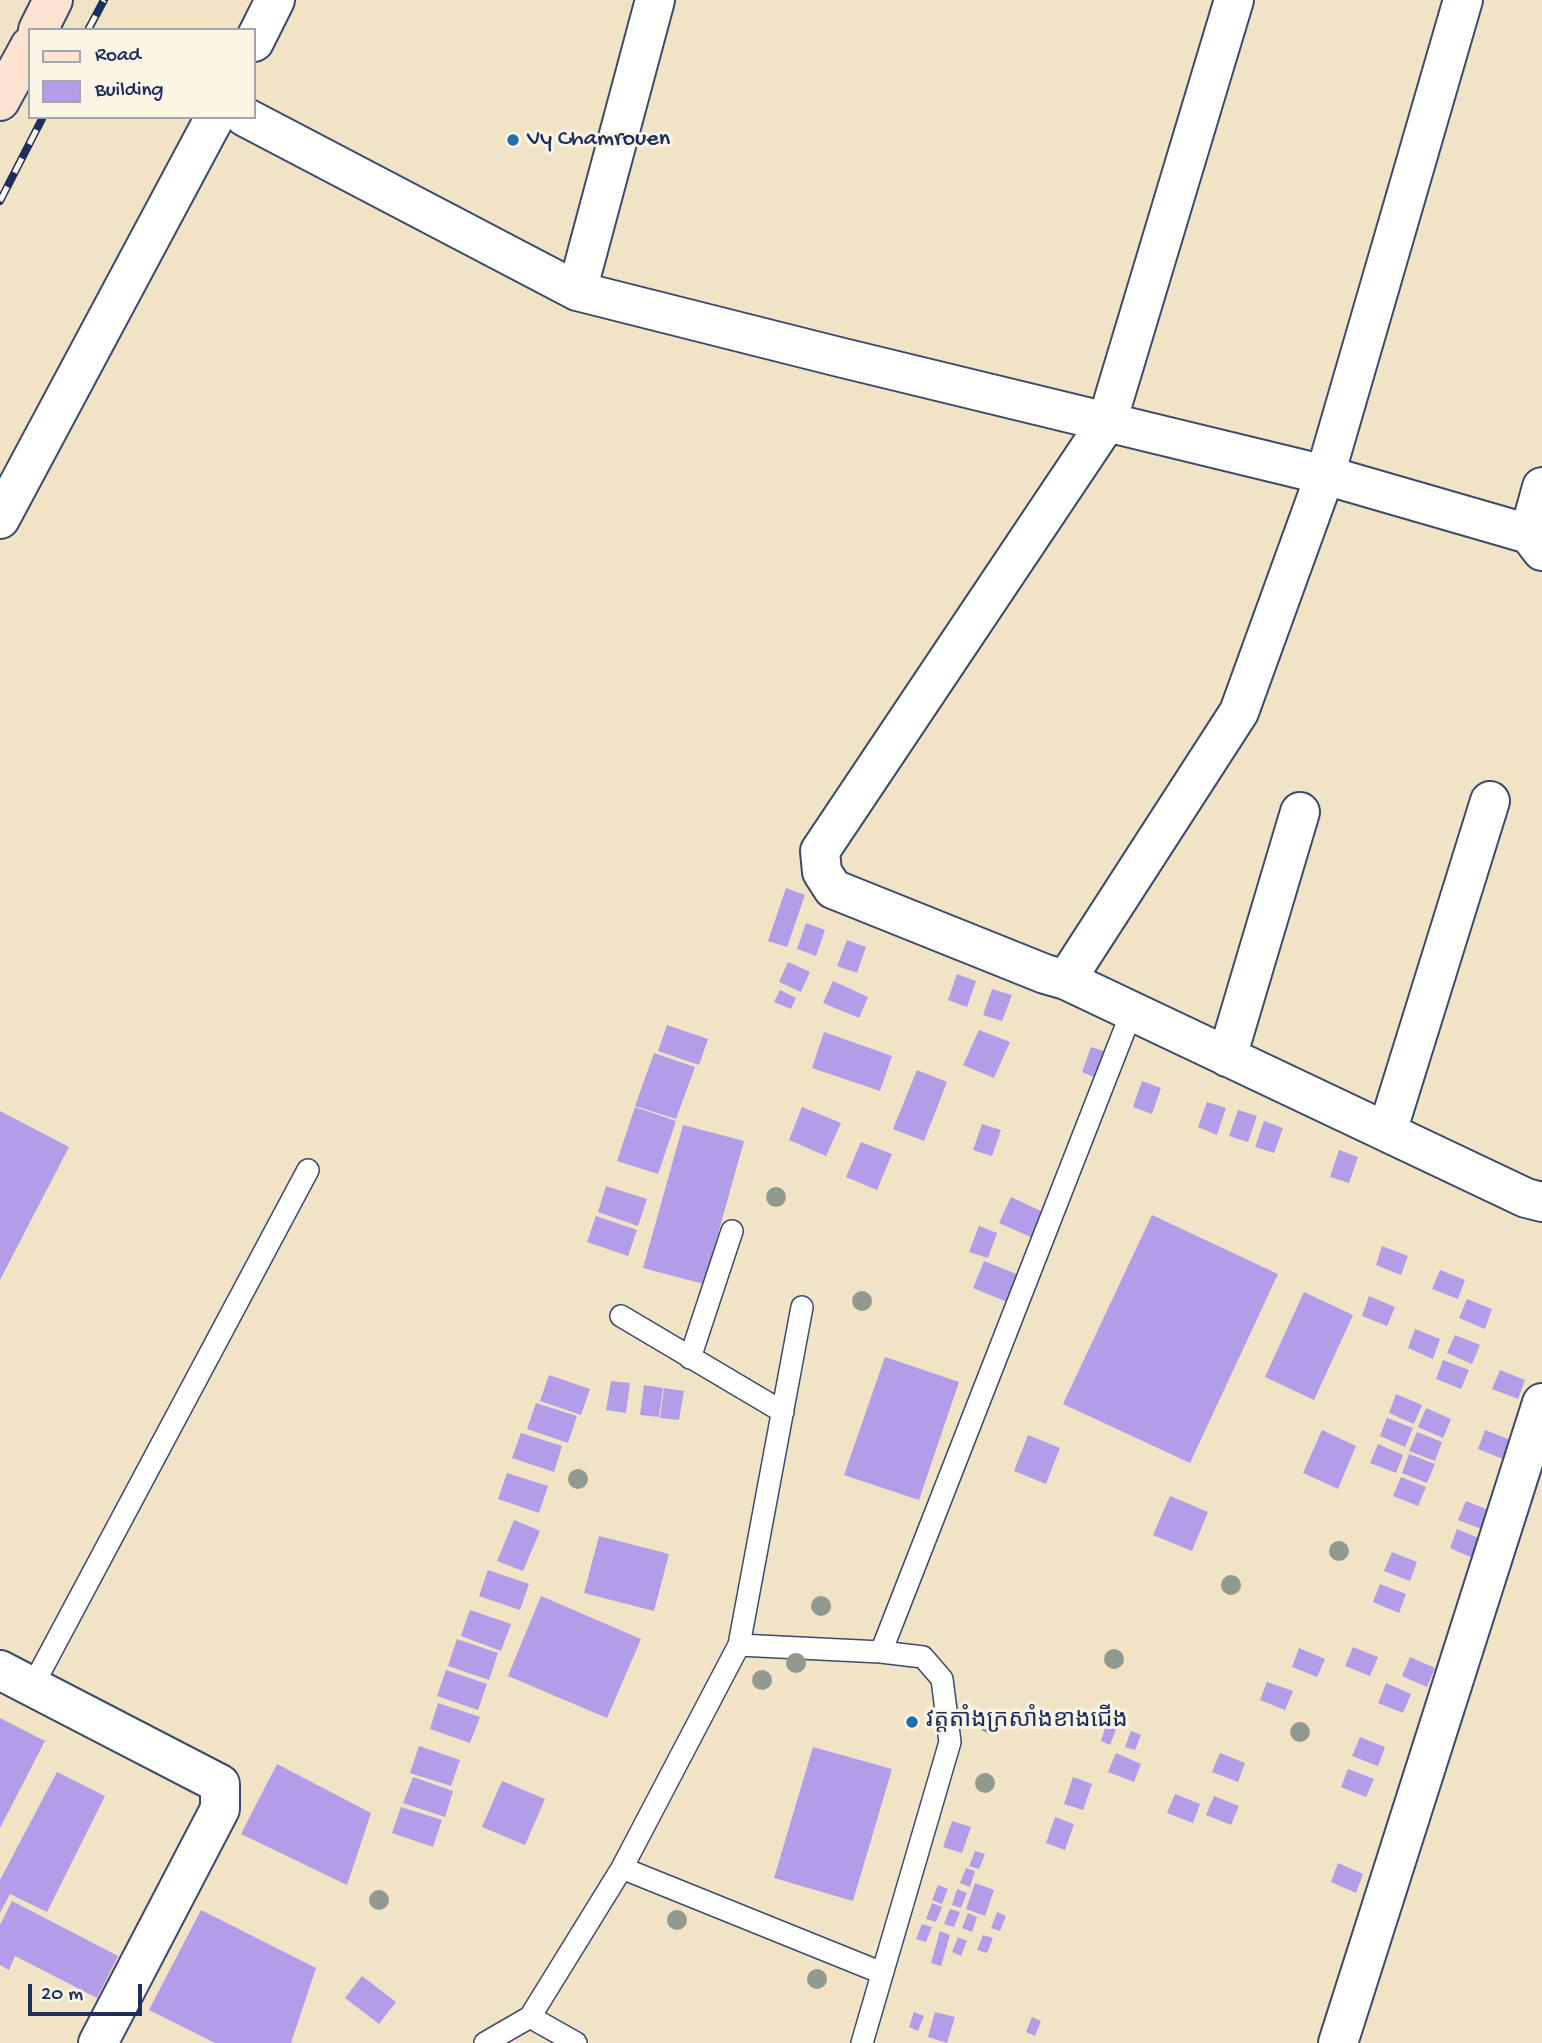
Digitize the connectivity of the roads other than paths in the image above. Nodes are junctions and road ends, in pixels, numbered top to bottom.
1 (53, 0) edge
2 (275, 0) edge
3 (655, 0) edge
4 (1234, 0) edge
5 (1463, 0) edge
6 (39, 28) edge
7 (256, 38) edge
8 (28, 50) edge
9 (0, 102) edge
10 (214, 119) edge
11 (249, 119) edge
12 (577, 290) junction
13 (1107, 422) junction
14 (1325, 475) junction
15 (1542, 487) edge
16 (0, 519) edge
17 (1536, 543) edge
18 (1490, 801) dead end
19 (1300, 812) dead end
20 (1066, 980) junction
21 (1132, 1011) junction
22 (1227, 1056) junction
23 (1387, 1132) junction
24 (308, 1170) dead end
25 (1542, 1202) edge
26 (732, 1231) dead end
27 (802, 1307) dead end
28 (621, 1316) dead end
29 (690, 1358) junction
30 (1542, 1403) edge
31 (783, 1412) junction
32 (739, 1646) junction
33 (881, 1652) junction
34 (16, 1678) edge
35 (622, 1868) junction
36 (882, 1973) junction
37 (530, 2017) junction
38 (98, 2043) edge
39 (485, 2043) edge
40 (576, 2043) edge
41 (862, 2043) edge
42 (1338, 2043) edge

1 - 6 main road
2 - 7 street
3 - 12 street
4 - 13 street
5 - 14 street
8 - 9 main road
10 - 16 street
11 - 12 street
12 - 13 street
13 - 14 street
13 - 20 street
14 - 17 street
14 - 20 street
15 - 17 street
18 - 23 street
19 - 22 street
20 - 21 street
21 - 22 street
21 - 33 lane
22 - 23 street
23 - 25 street
24 - 34 lane
26 - 29 lane
27 - 31 lane
28 - 29 lane
29 - 31 lane
30 - 42 street
31 - 32 lane
32 - 33 lane
32 - 35 lane
33 - 36 lane
34 - 38 street
35 - 36 lane
35 - 37 lane
36 - 41 lane
37 - 39 lane
37 - 40 lane

